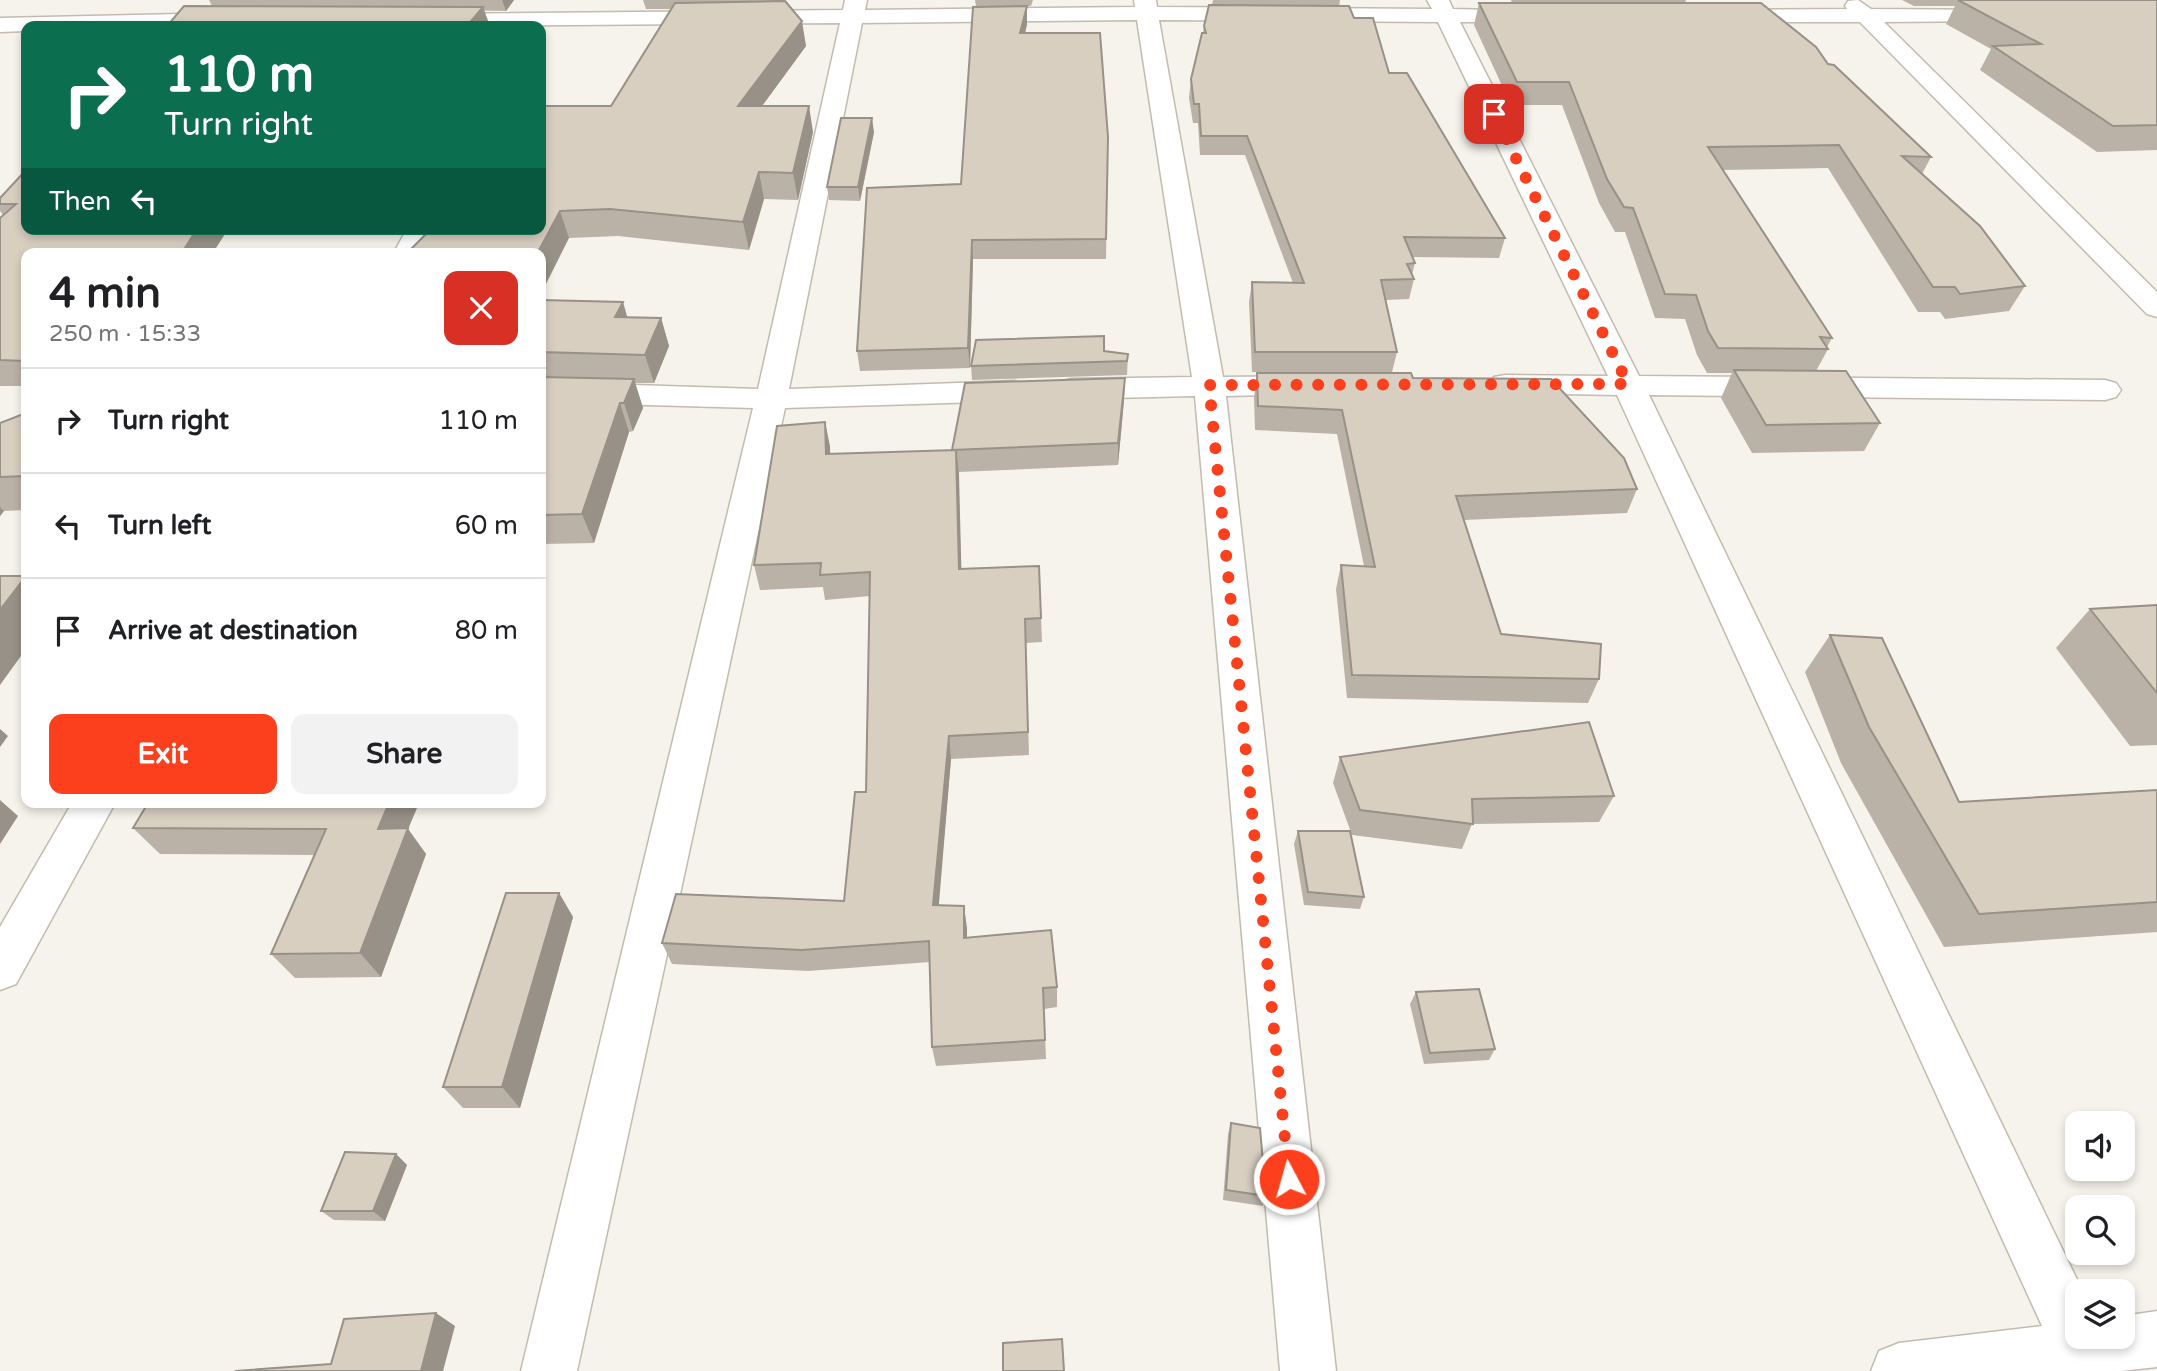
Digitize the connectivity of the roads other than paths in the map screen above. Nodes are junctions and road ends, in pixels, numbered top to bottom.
1 (204, 0) edge
2 (547, 0) edge
3 (1146, 6) edge
4 (854, 8) edge
5 (1442, 8) edge
6 (1857, 8) edge
7 (2018, 15) edge
8 (1544, 16) edge
9 (1697, 16) edge
10 (242, 20) edge
11 (184, 21) edge
12 (222, 21) edge
13 (535, 21) edge
14 (546, 23) edge
15 (0, 25) edge
16 (21, 25) edge
17 (2157, 308) edge
18 (1474, 384) edge
19 (1628, 384) junction
20 (1209, 385) junction
21 (1334, 385) edge
22 (2105, 390) dead end
23 (546, 392) edge
24 (771, 399) junction
25 (91, 808) edge
26 (0, 969) edge
27 (2157, 1339) edge
28 (2082, 1350) junction
29 (549, 1371) edge
30 (1308, 1371) edge
31 (1899, 1371) edge

1 - 11 street
2 - 13 street
3 - 4 street
3 - 5 street
3 - 20 street
4 - 14 street
4 - 24 street
5 - 8 street
5 - 19 street
6 - 7 street
6 - 9 street
6 - 17 street
10 - 12 street
15 - 16 street
18 - 19 street
19 - 22 street
19 - 28 street
20 - 21 street
20 - 24 street
20 - 30 street
23 - 24 street
24 - 29 street
25 - 26 street
27 - 28 street
28 - 31 street

